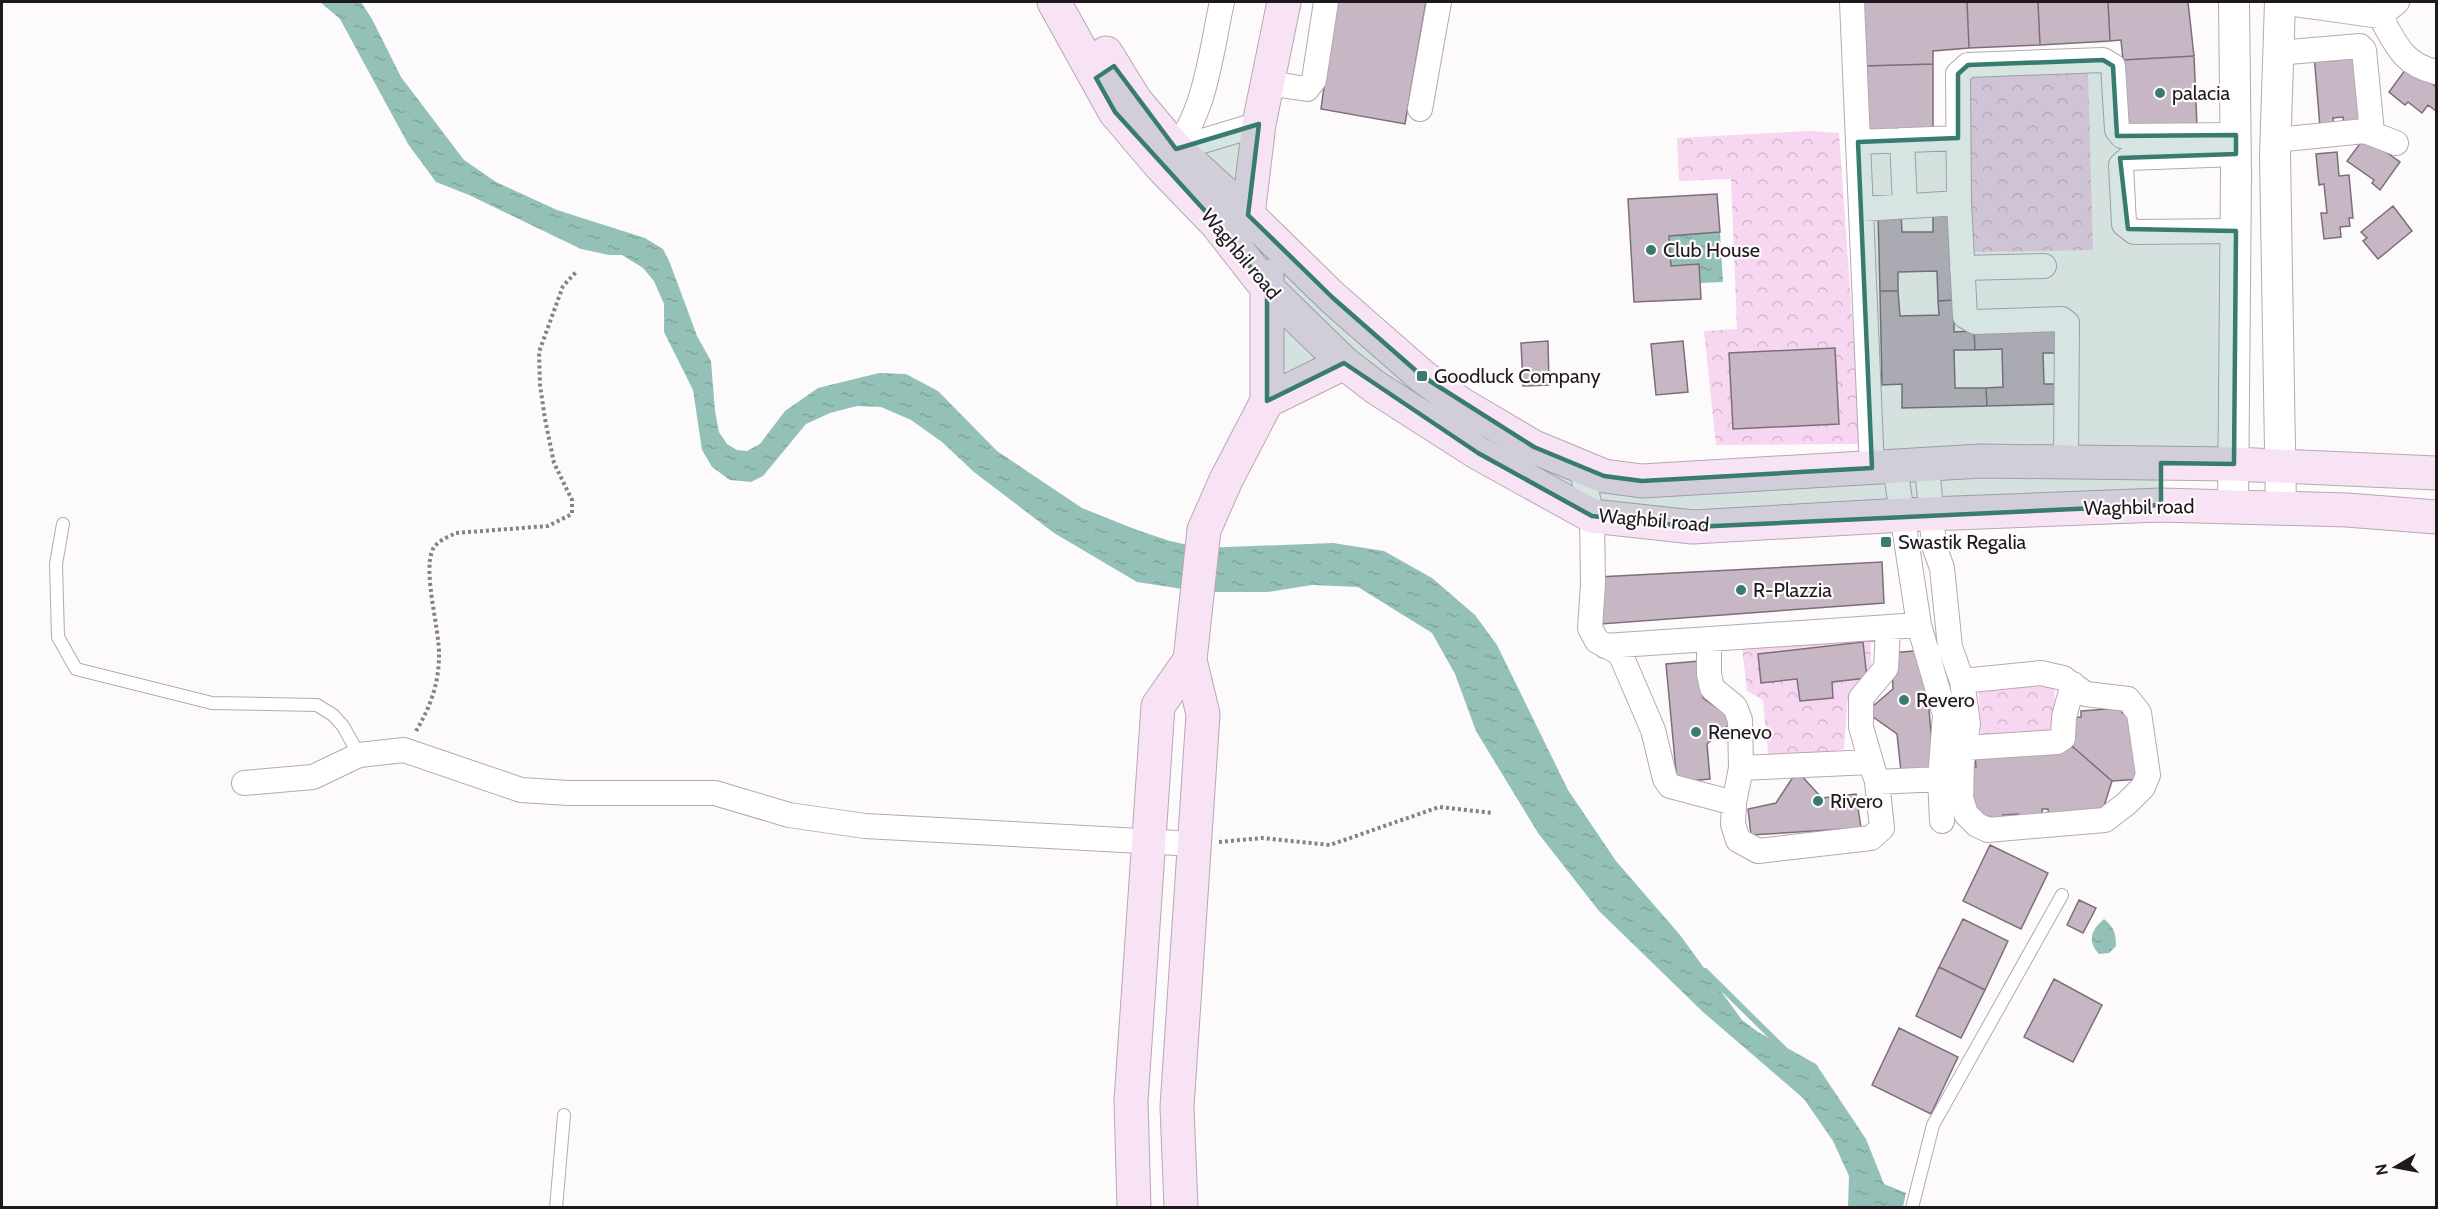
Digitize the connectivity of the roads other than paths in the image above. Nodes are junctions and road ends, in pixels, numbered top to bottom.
1 (1054, 2) edge
2 (1077, 2) edge
3 (1222, 2) edge
4 (1284, 2) edge
5 (1326, 2) edge
6 (1439, 2) edge
7 (1852, 2) edge
8 (2234, 2) edge
9 (2280, 2) edge
10 (2389, 9) edge
11 (2278, 53) junction
12 (1105, 72) junction
13 (2436, 72) edge
14 (1267, 83) junction
15 (1420, 109) dead end
16 (1259, 124) junction
17 (2372, 132) junction
18 (1958, 138) junction
19 (1902, 140) junction
20 (2276, 140) junction
21 (1858, 142) junction
22 (2396, 143) dead end
23 (2236, 155) junction
24 (1168, 157) junction
25 (2276, 174) junction
26 (1959, 203) junction
27 (1905, 206) junction
28 (1862, 209) junction
29 (1259, 225) junction
30 (2236, 231) junction
31 (2277, 265) junction
32 (2044, 266) dead end
33 (2235, 267) junction
34 (1962, 268) junction
35 (1267, 288) junction
36 (1384, 343) junction
37 (1352, 368) junction
38 (1267, 401) junction
39 (2066, 462) junction
40 (2161, 463) junction
41 (2234, 464) junction
42 (1927, 465) junction
43 (2282, 466) junction
44 (1581, 467) junction
45 (1884, 467) junction
46 (2432, 472) edge
47 (2161, 505) junction
48 (2233, 506) junction
49 (2281, 508) junction
50 (1917, 515) junction
51 (1592, 516) junction
52 (2431, 516) edge
53 (63, 524) dead end
54 (1919, 625) junction
55 (1888, 627) junction
56 (1709, 639) junction
57 (1605, 646) junction
58 (1190, 660) junction
59 (1962, 681) junction
60 (2073, 684) junction
61 (1964, 748) junction
62 (360, 755) junction
63 (1741, 768) junction
64 (1874, 772) junction
65 (1940, 779) junction
66 (244, 783) dead end
67 (1734, 803) junction
68 (1941, 821) dead end
69 (1150, 842) junction
70 (1196, 844) junction
71 (2062, 895) dead end
72 (564, 1115) dead end
73 (1913, 1202) edge
74 (555, 1208) edge
75 (1134, 1208) edge
76 (1181, 1208) edge

1 - 12 main road, Waghbil road
2 - 12 main road, Waghbil road
3 - 24 street
4 - 14 main road
5 - 14 street
6 - 15 street
7 - 21 street
8 - 23 street
9 - 10 street
9 - 11 street
10 - 13 street
11 - 17 street
11 - 20 street
12 - 24 main road, Waghbil road
14 - 16 main road
16 - 24 street
16 - 29 main road
17 - 20 street
17 - 22 street
18 - 19 street
18 - 23 street
18 - 26 street
19 - 21 street
19 - 27 street
20 - 25 street
21 - 28 street
23 - 25 street
23 - 30 street
23 - 30 street
24 - 29 main road, Waghbil road
24 - 35 main road, Waghbil road
25 - 31 street
26 - 27 street
26 - 34 street
27 - 28 street
28 - 45 street
29 - 35 main road
29 - 36 main road, Waghbil road
30 - 33 street
31 - 33 street
31 - 43 street
32 - 34 street
33 - 41 street
34 - 39 street
35 - 37 main road, Waghbil road
35 - 38 main road
36 - 37 main road
36 - 44 main road, Waghbil road
37 - 38 main road
37 - 51 main road, Waghbil road
38 - 58 main road
39 - 40 main road, Waghbil road
39 - 42 main road, Waghbil road
40 - 41 main road, Waghbil road
40 - 47 main road
41 - 43 main road, Waghbil road
41 - 48 street
42 - 45 main road, Waghbil road
42 - 50 street
43 - 46 main road, Waghbil road
43 - 49 street
44 - 45 main road, Waghbil road
44 - 51 street
45 - 50 street
46 - 52 main road
47 - 48 main road, Waghbil road
47 - 50 main road, Waghbil road
48 - 49 main road, Waghbil road
49 - 52 main road, Waghbil road
50 - 51 main road, Waghbil road
50 - 54 street
50 - 59 street
51 - 57 street
53 - 62 lane
54 - 55 street
54 - 65 street
55 - 56 street
55 - 64 street
56 - 57 street
56 - 63 street
57 - 67 street
58 - 69 main road
58 - 70 main road
59 - 60 street
59 - 61 street
60 - 61 street
60 - 61 street
62 - 66 street
62 - 69 street
63 - 64 street
63 - 67 street
64 - 65 street
64 - 67 street
65 - 68 street
69 - 70 street
69 - 75 main road
70 - 76 main road
71 - 73 lane
72 - 74 lane

